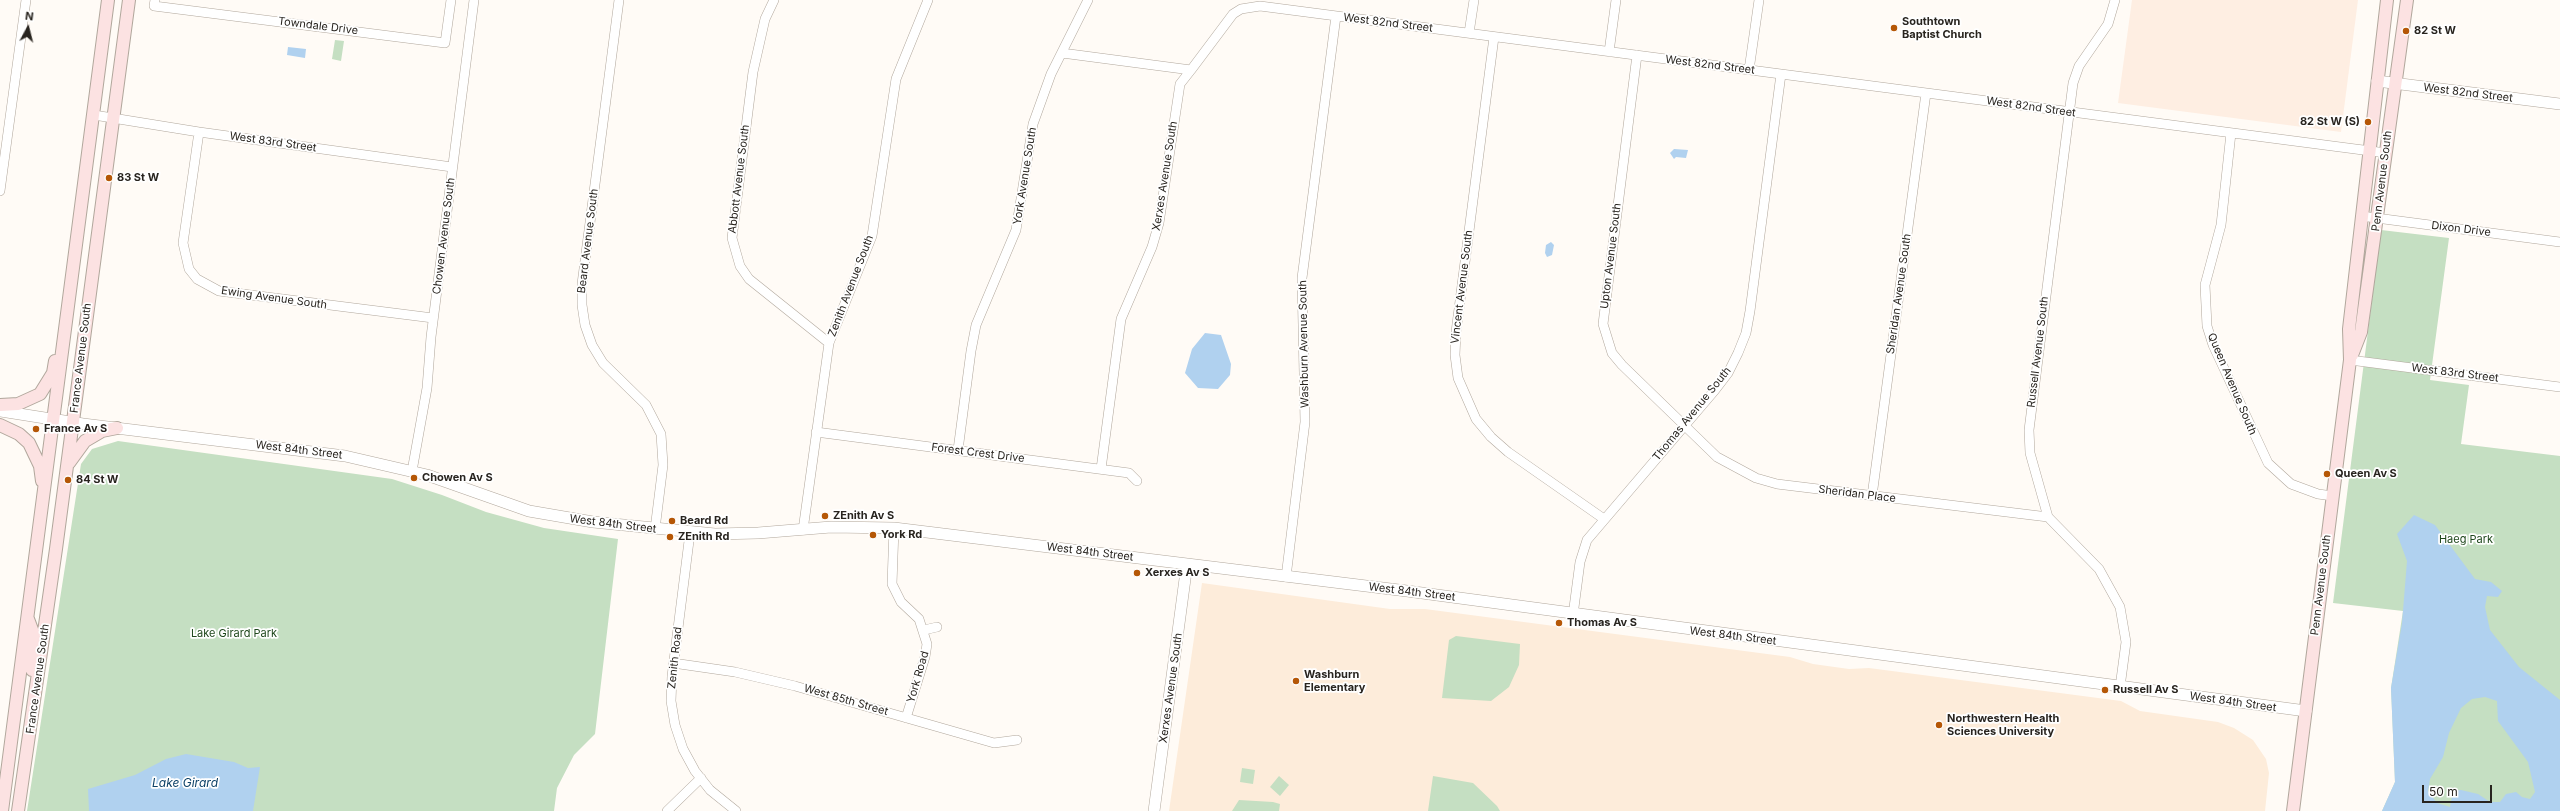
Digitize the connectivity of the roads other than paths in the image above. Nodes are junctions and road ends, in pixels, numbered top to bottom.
1 (26, 0) edge
2 (108, 0) edge
3 (129, 0) edge
4 (155, 0) edge
5 (451, 0) edge
6 (474, 0) edge
7 (619, 0) edge
8 (774, 0) edge
9 (928, 0) edge
10 (1088, 0) edge
11 (1474, 0) edge
12 (1616, 0) edge
13 (1759, 0) edge
14 (2115, 0) edge
15 (2387, 0) edge
16 (2407, 0) edge
17 (1260, 3) edge
18 (1336, 16) junction
19 (1469, 33) junction
20 (1494, 37) junction
21 (1609, 52) junction
22 (1062, 53) junction
23 (1637, 55) junction
24 (1191, 70) junction
25 (1749, 70) junction
26 (1781, 74) junction
27 (2377, 81) junction
28 (2395, 84) junction
29 (1926, 93) junction
30 (2560, 104) edge
31 (2070, 112) junction
32 (94, 115) junction
33 (113, 118) junction
34 (199, 132) junction
35 (2231, 133) junction
36 (2368, 151) junction
37 (2386, 153) junction
38 (452, 167) junction
39 (0, 191) edge
40 (2361, 216) junction
41 (2378, 218) junction
42 (2560, 242) edge
43 (72, 280) junction
44 (433, 318) junction
45 (829, 343) junction
46 (2350, 360) junction
47 (2560, 387) edge
48 (0, 406) edge
49 (0, 411) edge
50 (54, 418) junction
51 (73, 421) junction
52 (0, 425) edge
53 (1684, 426) junction
54 (117, 428) junction
55 (816, 432) junction
56 (958, 450) junction
57 (67, 466) junction
58 (1101, 469) junction
59 (412, 471) junction
60 (1137, 481) dead end
61 (44, 494) junction
62 (1872, 496) junction
63 (2333, 496) junction
64 (2048, 517) junction
65 (1604, 519) junction
66 (894, 528) junction
67 (655, 530) junction
68 (803, 530) junction
69 (690, 533) junction
70 (1187, 564) junction
71 (1286, 577) junction
72 (1573, 615) junction
73 (27, 618) junction
74 (937, 627) dead end
75 (924, 630) junction
76 (673, 663) junction
77 (2120, 687) junction
78 (36, 690) junction
79 (2306, 711) junction
80 (906, 718) junction
81 (1017, 740) dead end
82 (701, 778) junction
83 (2, 809) edge
84 (18, 811) edge
85 (667, 811) edge
86 (736, 811) edge
87 (1154, 811) edge
88 (2293, 811) edge

1 - 39 street
2 - 32 main road, France Avenue South
3 - 33 main road, France Avenue South
4 - 5 street, Towndale Drive
6 - 38 street, Chowen Avenue South
7 - 67 street, Beard Avenue South
8 - 45 street, Abbott Avenue South
9 - 45 street, Zenith Avenue South
10 - 22 street, York Avenue South
11 - 19 street
12 - 21 street
13 - 25 street
14 - 31 street, Russell Avenue South
15 - 27 main road, Penn Avenue South
16 - 28 main road, Penn Avenue South
17 - 18 street, West 82nd Street
17 - 24 street, West 82nd Street
18 - 19 street, West 82nd Street
18 - 71 street, Washburn Avenue South
19 - 20 street, West 82nd Street
20 - 21 street, West 82nd Street
20 - 65 street, Vincent Avenue South
21 - 23 street, West 82nd Street
22 - 24 street
22 - 56 street, York Avenue South
23 - 25 street, West 82nd Street
23 - 53 street, Upton Avenue South
24 - 58 street, Xerxes Avenue South
25 - 26 street, West 82nd Street
26 - 29 street, West 82nd Street
26 - 53 street, Thomas Avenue South
27 - 28 street, West 82nd Street
27 - 36 main road, Penn Avenue South
28 - 30 street, West 82nd Street
28 - 37 main road, Penn Avenue South
29 - 31 street, West 82nd Street
29 - 62 street, Sheridan Avenue South
31 - 35 street, West 82nd Street
31 - 64 street, Russell Avenue South
32 - 33 street, West 83rd Street
32 - 43 main road, France Avenue South
33 - 34 street, West 83rd Street
33 - 51 main road, France Avenue South
34 - 38 street, West 83rd Street
34 - 44 street, Ewing Avenue South
35 - 36 street, West 82nd Street
35 - 63 street, Queen Avenue South
36 - 37 street, West 82nd Street
36 - 40 main road, Penn Avenue South
37 - 41 main road, Penn Avenue South
38 - 44 street, Chowen Avenue South
40 - 41 street, Dixon Drive
40 - 46 main road, Penn Avenue South
41 - 42 street, Dixon Drive
41 - 46 main road, Penn Avenue South
43 - 48 main road
43 - 50 main road, France Avenue South
44 - 59 street, Chowen Avenue South
45 - 55 street, Zenith Avenue South
46 - 47 street, West 83rd Street
46 - 63 main road, Penn Avenue South
49 - 50 street, West 84th Street
50 - 51 street, West 84th Street
50 - 61 main road, France Avenue South
51 - 54 street, West 84th Street
51 - 57 main road, France Avenue South
52 - 61 main road
53 - 62 street, Sheridan Place
53 - 65 street, Thomas Avenue South
54 - 57 main road
54 - 59 street, West 84th Street
55 - 56 street, Forest Crest Drive
55 - 68 street, Zenith Avenue South
56 - 58 street, Forest Crest Drive
57 - 78 main road, France Avenue South
58 - 60 street, Forest Crest Drive
59 - 67 street, West 84th Street
61 - 73 main road, France Avenue South
62 - 64 street, Sheridan Place
63 - 79 main road, Penn Avenue South
64 - 77 street, Russell Avenue South
65 - 72 street, Thomas Avenue South
66 - 68 street, West 84th Street
66 - 70 street, West 84th Street
66 - 75 street, York Road
67 - 69 street, West 84th Street
68 - 69 street, West 84th Street
69 - 76 street, Zenith Road
70 - 71 street, West 84th Street
70 - 87 street, Xerxes Avenue South
71 - 72 street, West 84th Street
72 - 77 street, West 84th Street
73 - 78 main road
73 - 83 main road, France Avenue South
74 - 75 street
75 - 80 street, York Road
76 - 80 street, West 85th Street
76 - 82 street, Zenith Road
77 - 79 street, West 84th Street
78 - 84 main road, France Avenue South
79 - 88 main road, Penn Avenue South
80 - 81 street, West 85th Street
82 - 85 street
82 - 86 street, Zenith Road

